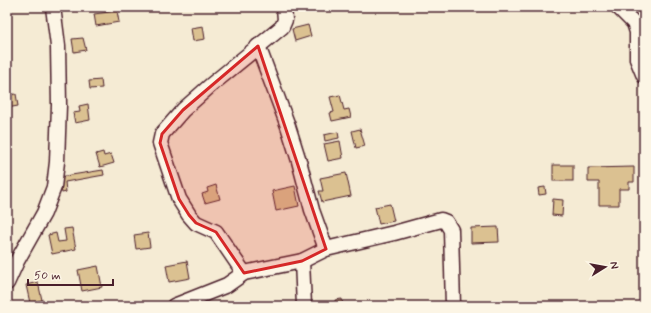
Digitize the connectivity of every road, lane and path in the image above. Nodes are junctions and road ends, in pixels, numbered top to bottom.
1 (53, 7) edge
2 (284, 7) edge
3 (618, 7) edge
4 (258, 46) junction
5 (644, 76) edge
6 (326, 249) junction
7 (302, 261) junction
8 (244, 273) junction
9 (7, 283) edge
10 (174, 306) edge
11 (304, 306) edge
12 (453, 306) edge

1 - 9 street
2 - 4 street
3 - 5 street
4 - 6 street
4 - 8 street
6 - 7 street
6 - 12 street
7 - 8 street
7 - 11 street
8 - 10 street

